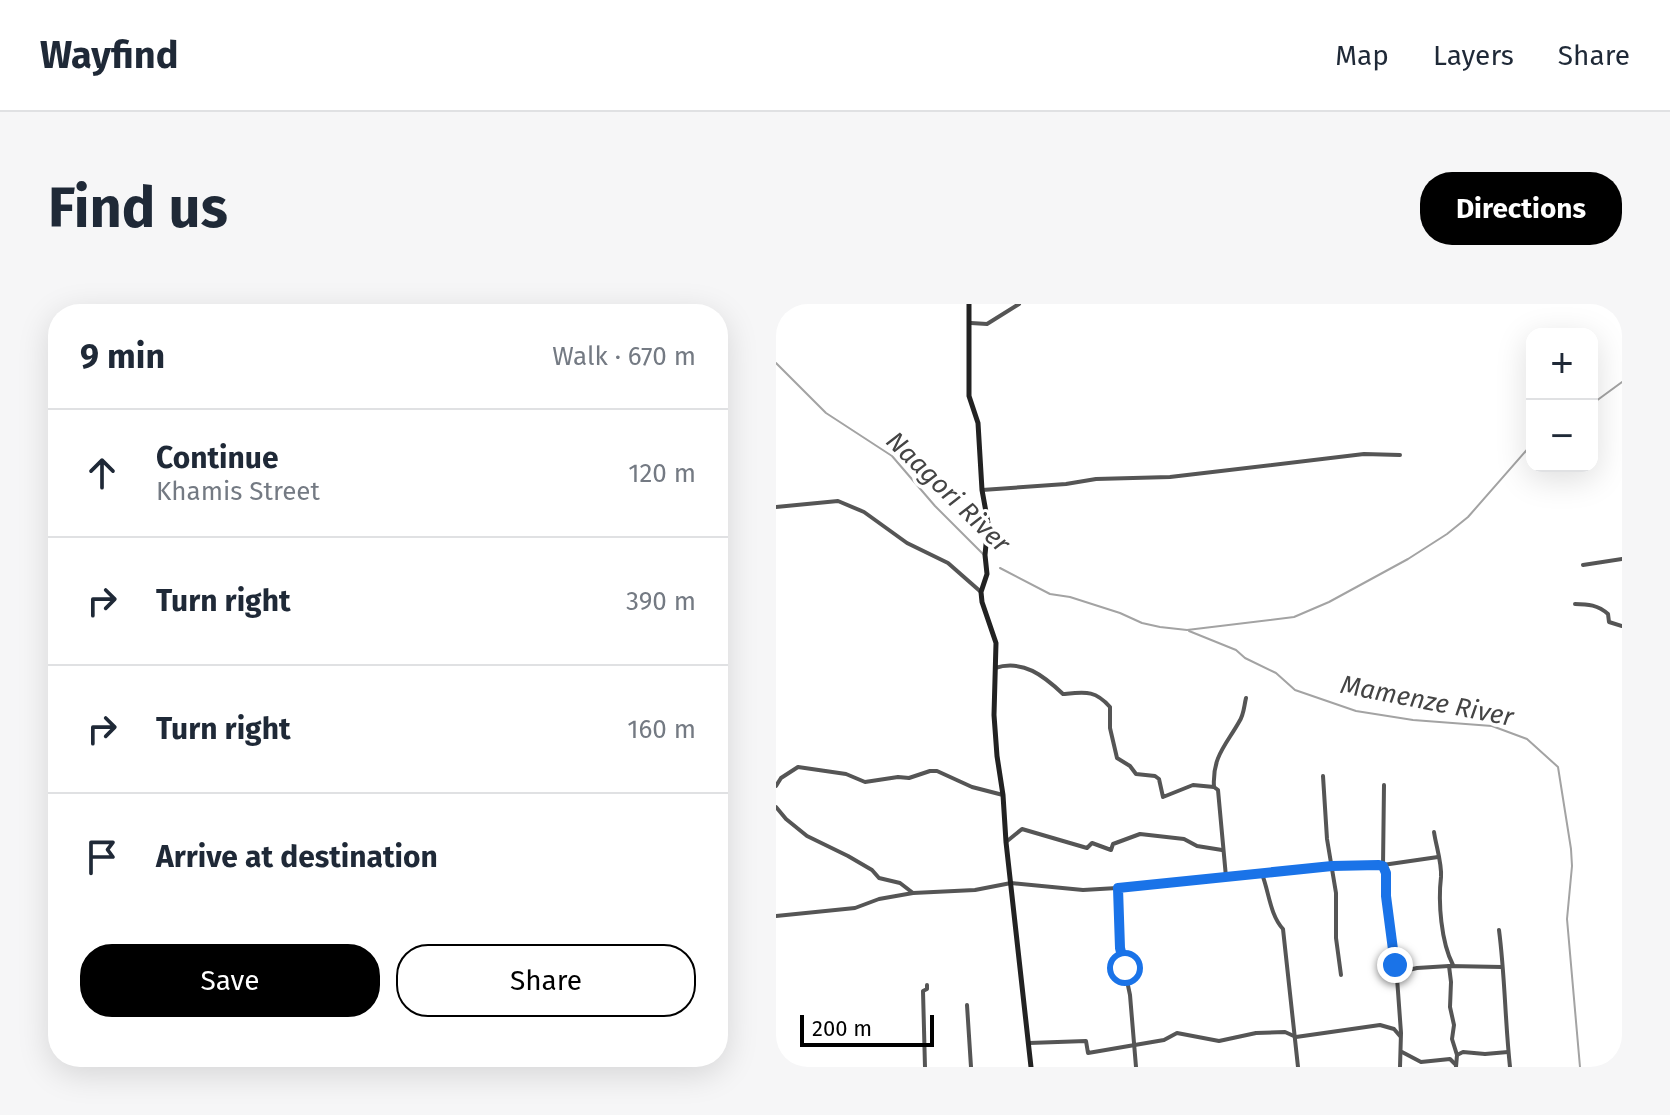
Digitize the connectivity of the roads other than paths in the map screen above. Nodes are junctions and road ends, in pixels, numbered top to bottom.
1 (969, 304) edge
2 (1019, 304) edge
3 (971, 323) junction
4 (1400, 455) dead end
5 (982, 490) junction
6 (776, 507) edge
7 (1622, 559) edge
8 (1583, 565) dead end
9 (981, 592) junction
10 (1575, 604) dead end
11 (1622, 626) edge
12 (995, 668) junction
13 (1246, 698) dead end
14 (1323, 776) dead end
15 (1384, 785) dead end
16 (776, 786) edge
17 (1214, 787) junction
18 (1003, 795) junction
19 (776, 807) edge
20 (1434, 832) dead end
21 (1006, 842) junction
22 (1222, 850) junction
23 (1438, 857) junction
24 (1332, 866) junction
25 (1383, 866) junction
26 (1262, 874) junction
27 (1226, 877) junction
28 (1011, 883) junction
29 (1118, 888) junction
30 (913, 893) junction
31 (776, 916) edge
32 (1499, 930) dead end
33 (1451, 966) junction
34 (1502, 967) junction
35 (1396, 973) junction
36 (1341, 975) dead end
37 (927, 985) dead end
38 (967, 1005) dead end
39 (1400, 1036) junction
40 (1296, 1037) junction
41 (1029, 1043) junction
42 (1136, 1045) junction
43 (1402, 1052) junction
44 (1508, 1052) junction
45 (1457, 1055) junction
46 (1456, 1066) edge
47 (925, 1067) edge
48 (971, 1067) edge
49 (1031, 1067) edge
50 (1136, 1067) edge
51 (1298, 1067) edge
52 (1400, 1067) edge
53 (1510, 1067) edge

1 - 3 street
2 - 3 street
3 - 5 street
4 - 5 street
5 - 9 street
6 - 9 street
7 - 8 street
9 - 12 street
10 - 11 street
12 - 17 street
12 - 18 street
13 - 17 street
14 - 24 street
15 - 25 street
16 - 18 street
17 - 22 street
18 - 21 street
19 - 30 street
20 - 23 street
21 - 22 street
21 - 28 street
22 - 27 street
23 - 25 street
23 - 33 street
24 - 25 street
24 - 26 street
24 - 36 street
25 - 35 street
26 - 27 street
26 - 40 street
27 - 29 street
28 - 29 street
28 - 30 street
28 - 41 street
29 - 42 street
30 - 31 street
32 - 34 street
33 - 34 street
33 - 35 street
33 - 45 street
34 - 44 street
35 - 39 street
37 - 47 street
38 - 48 street
39 - 40 street
39 - 43 street
40 - 42 street
40 - 51 street
41 - 42 street
41 - 49 street
42 - 50 street
43 - 46 street
43 - 52 street
44 - 45 street
44 - 53 street
45 - 46 street

